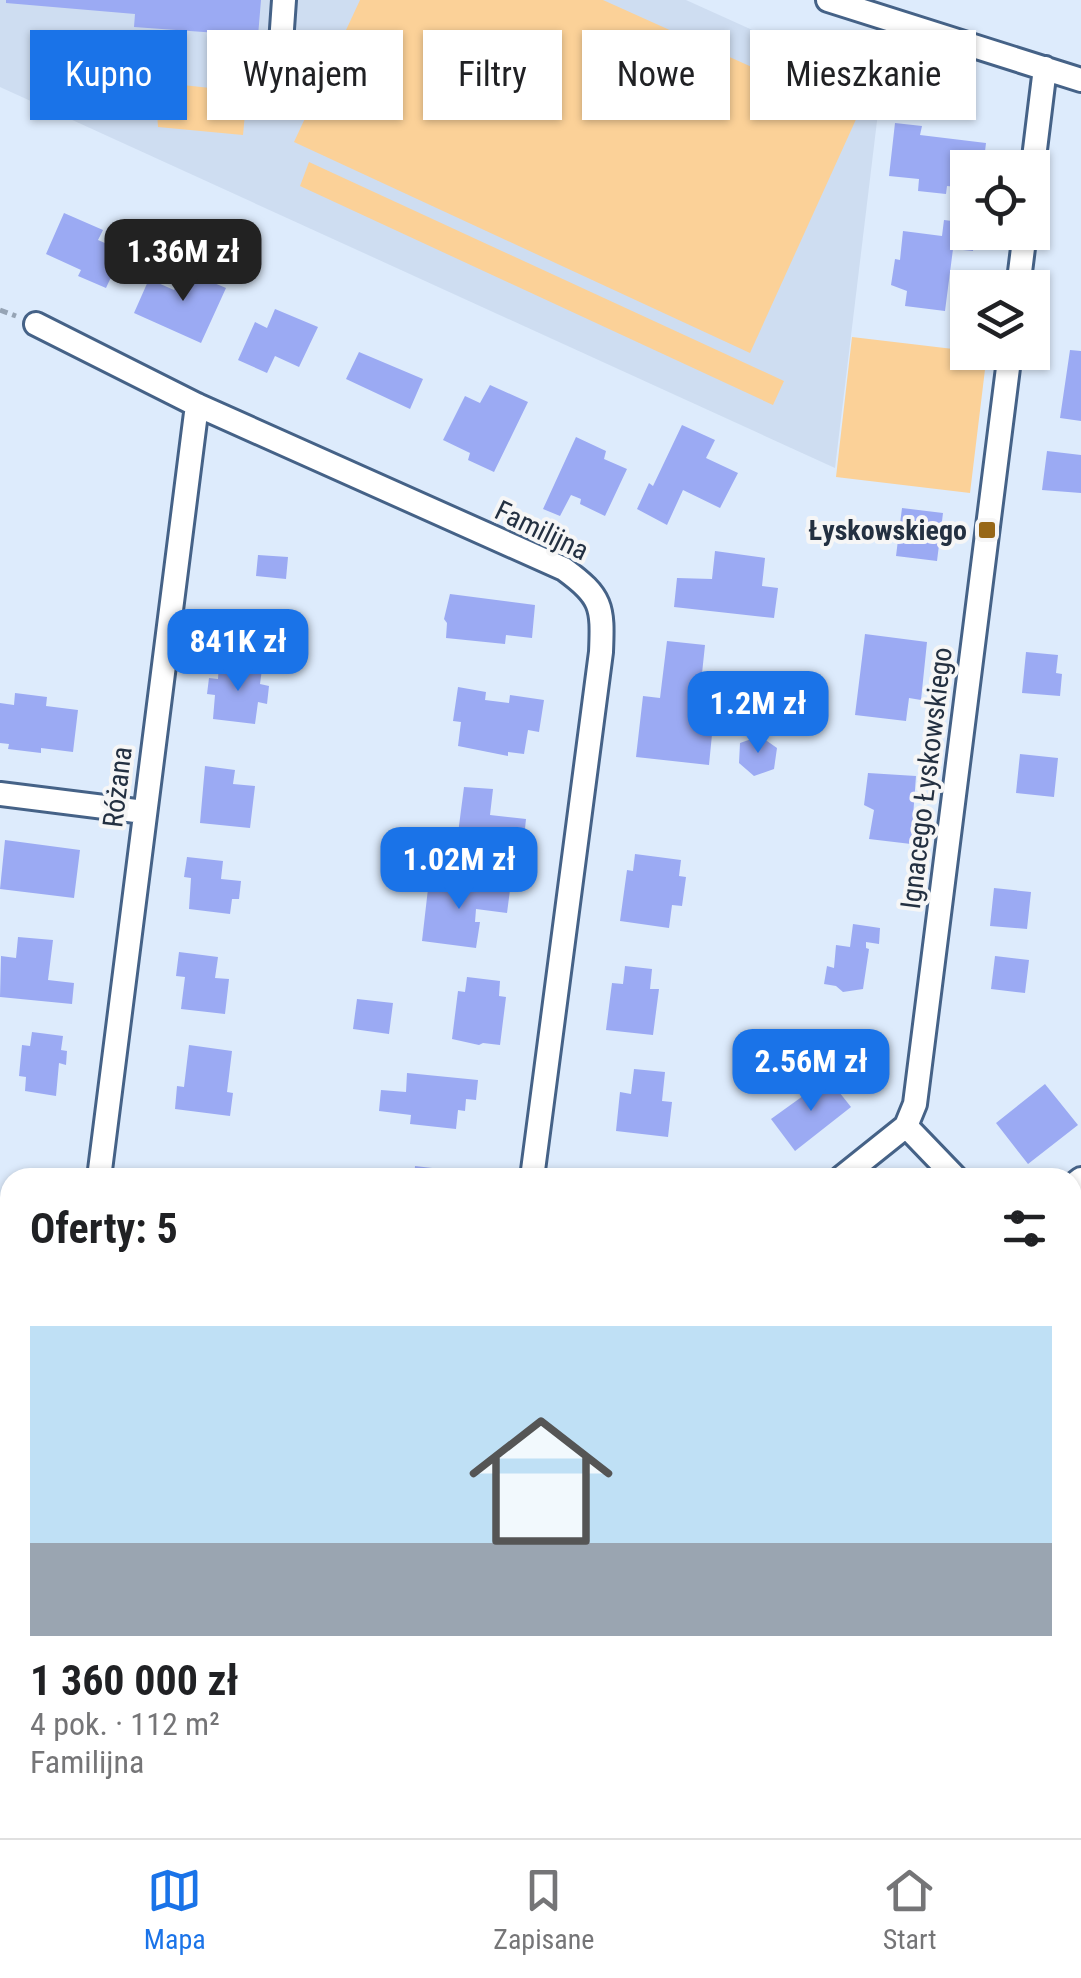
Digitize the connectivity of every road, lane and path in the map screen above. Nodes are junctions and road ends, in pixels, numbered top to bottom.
1 (284, 0) edge
2 (828, 0) edge
3 (282, 30) edge
4 (1045, 68) junction
5 (1081, 80) edge
6 (1035, 150) edge
7 (36, 324) dead end
8 (1008, 370) edge
9 (196, 405) junction
10 (0, 794) edge
11 (144, 812) junction
12 (906, 1126) junction
13 (100, 1168) edge
14 (533, 1168) edge
15 (854, 1168) edge
16 (946, 1168) edge

1 - 3 street
2 - 4 street
4 - 5 street
4 - 6 street
7 - 9 street, Familijna
8 - 12 street, Ignacego Łyskowskiego
9 - 11 street, Różana
9 - 14 street, Familijna
10 - 11 street
11 - 13 street, Różana
12 - 15 street
12 - 16 street

